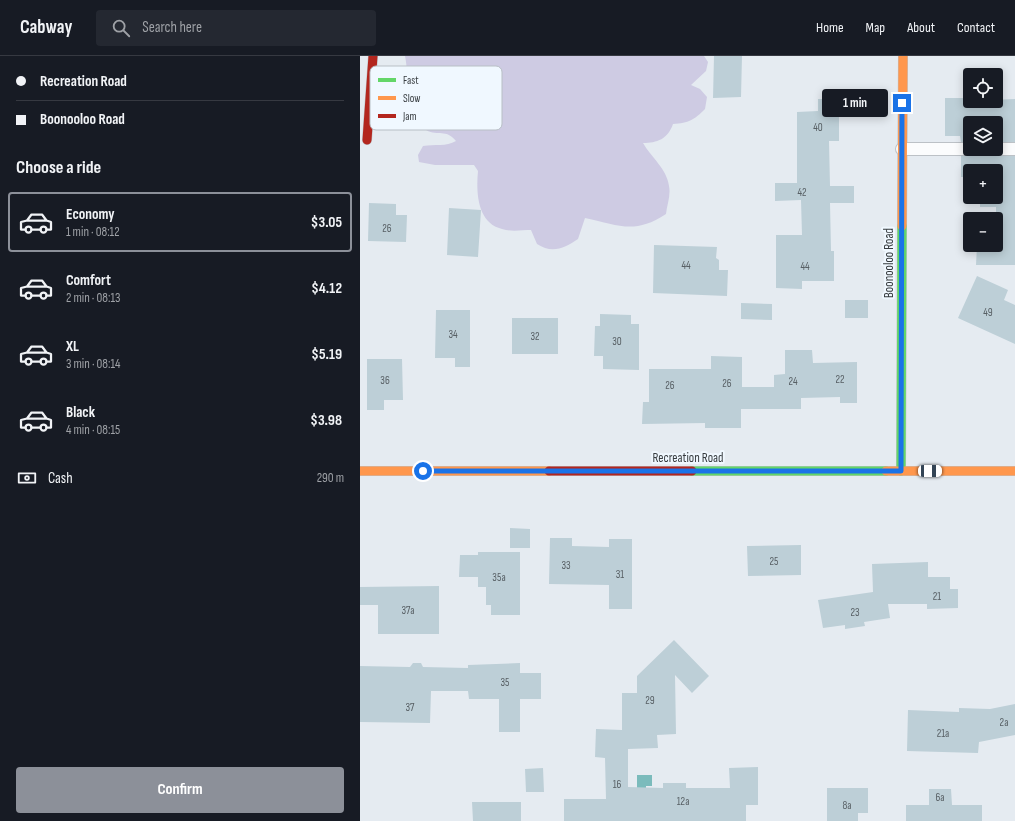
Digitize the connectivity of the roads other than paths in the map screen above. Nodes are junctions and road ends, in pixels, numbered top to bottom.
1 (373, 56) edge
2 (902, 56) edge
3 (372, 66) edge
4 (370, 92) edge
5 (366, 140) dead end
6 (902, 149) junction
7 (1015, 149) edge
8 (360, 471) edge
9 (901, 471) junction
10 (1015, 471) edge

1 - 3 street
2 - 6 street, Boonooloo Road
4 - 5 street
6 - 7 lane
6 - 9 street, Boonooloo Road
8 - 9 street, Recreation Road
9 - 10 street, Recreation Road

